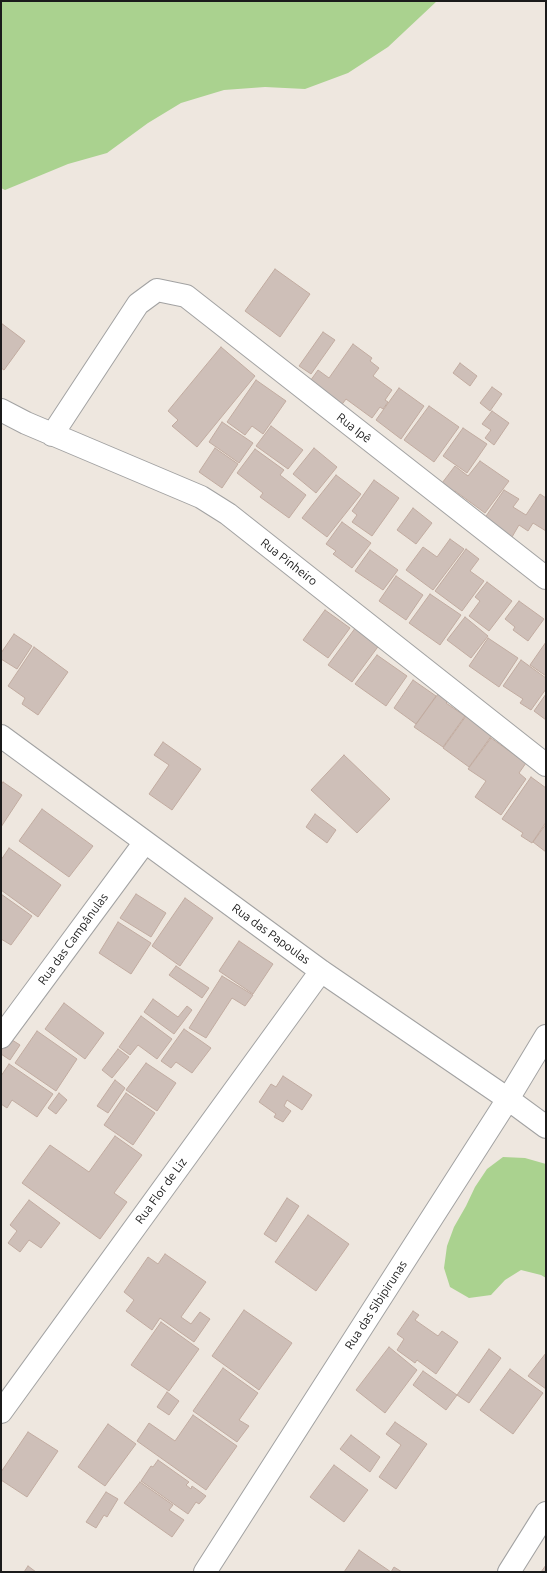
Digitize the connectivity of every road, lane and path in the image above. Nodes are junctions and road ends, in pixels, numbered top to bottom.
1 (1, 410) edge
2 (52, 435) junction
3 (546, 578) edge
4 (1, 736) edge
5 (546, 765) edge
6 (145, 842) junction
7 (321, 971) junction
8 (546, 1036) edge
9 (1, 1037) edge
10 (508, 1099) junction
11 (546, 1127) edge
12 (1, 1412) edge
13 (546, 1513) edge
14 (205, 1572) edge
15 (509, 1572) edge

1 - 2 street, Rua Pinheiro
2 - 3 street, Rua Ipê
2 - 5 street, Rua Pinheiro
4 - 6 street, Rua das Papoulas
6 - 7 street, Rua das Papoulas
6 - 9 street, Rua das Campânulas
7 - 10 street, Rua das Papoulas
7 - 12 street, Rua Flor de Liz
8 - 10 street, Rua das Sibipirunas
10 - 11 street, Rua das Papoulas
10 - 14 street, Rua das Sibipirunas
13 - 15 street

